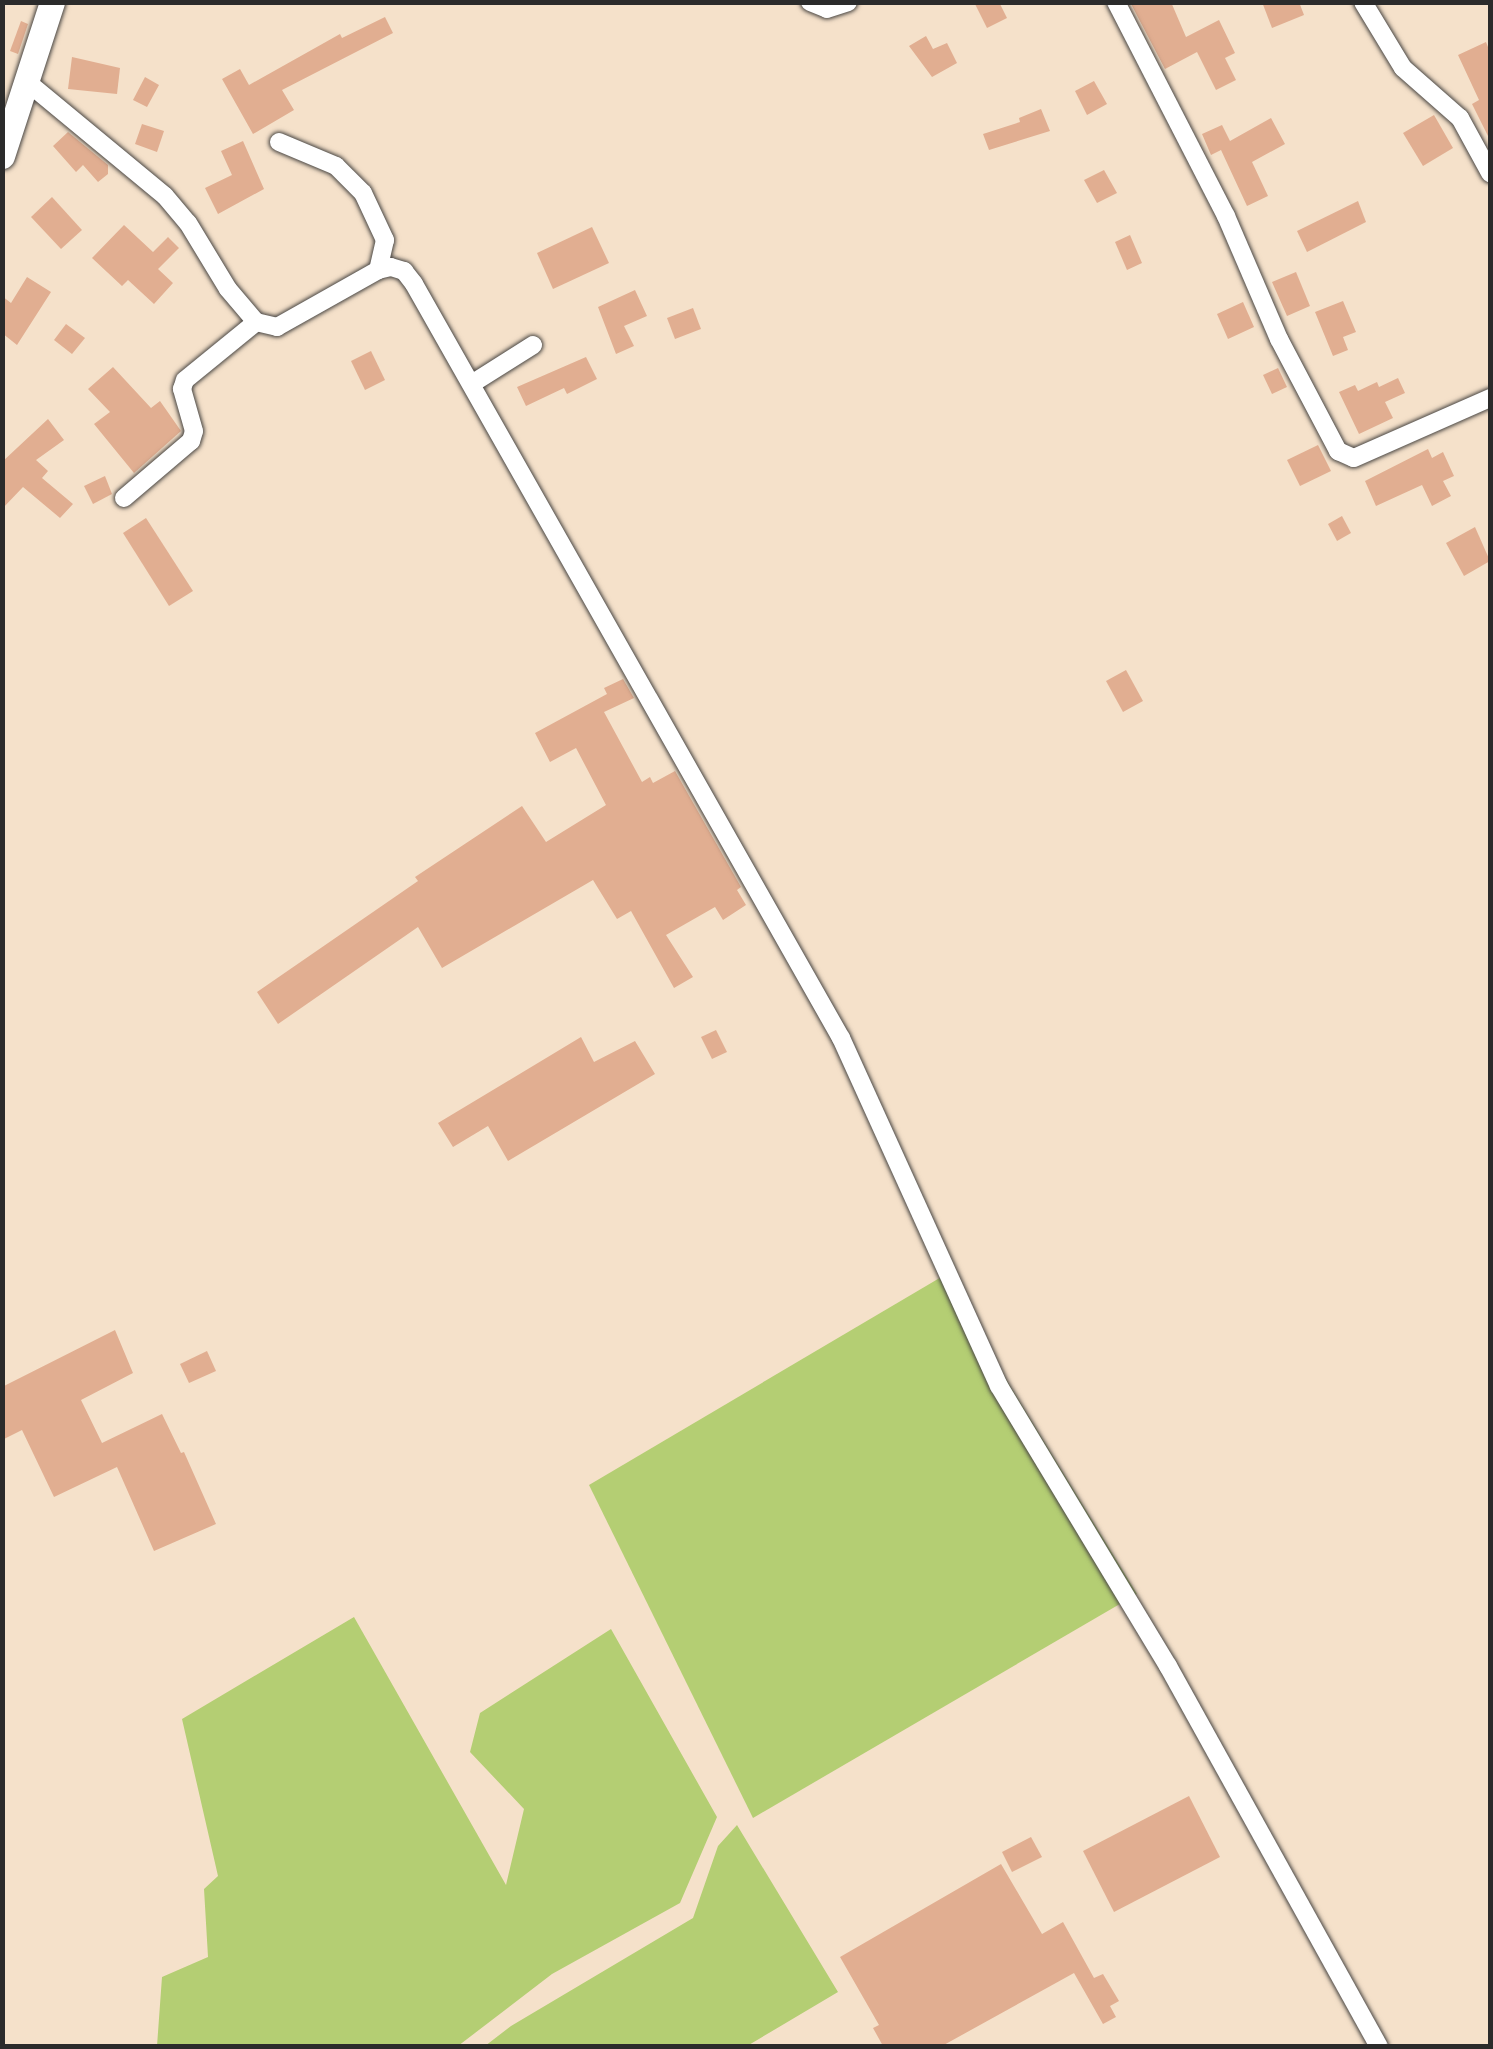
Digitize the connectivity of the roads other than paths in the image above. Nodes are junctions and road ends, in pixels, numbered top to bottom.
1 (52, 2) edge
2 (810, 2) edge
3 (848, 2) edge
4 (1116, 2) edge
5 (1364, 2) edge
6 (26, 81) junction
7 (279, 142) dead end
8 (2, 156) edge
9 (1490, 173) edge
10 (378, 270) junction
11 (256, 322) junction
12 (533, 345) dead end
13 (473, 383) junction
14 (1490, 398) edge
15 (124, 498) dead end
16 (1379, 2046) edge

1 - 6 main road
2 - 3 street
4 - 14 street
5 - 9 street
6 - 8 main road
6 - 11 street
7 - 10 street
10 - 11 street
10 - 13 street
11 - 15 street
12 - 13 street
13 - 16 street

